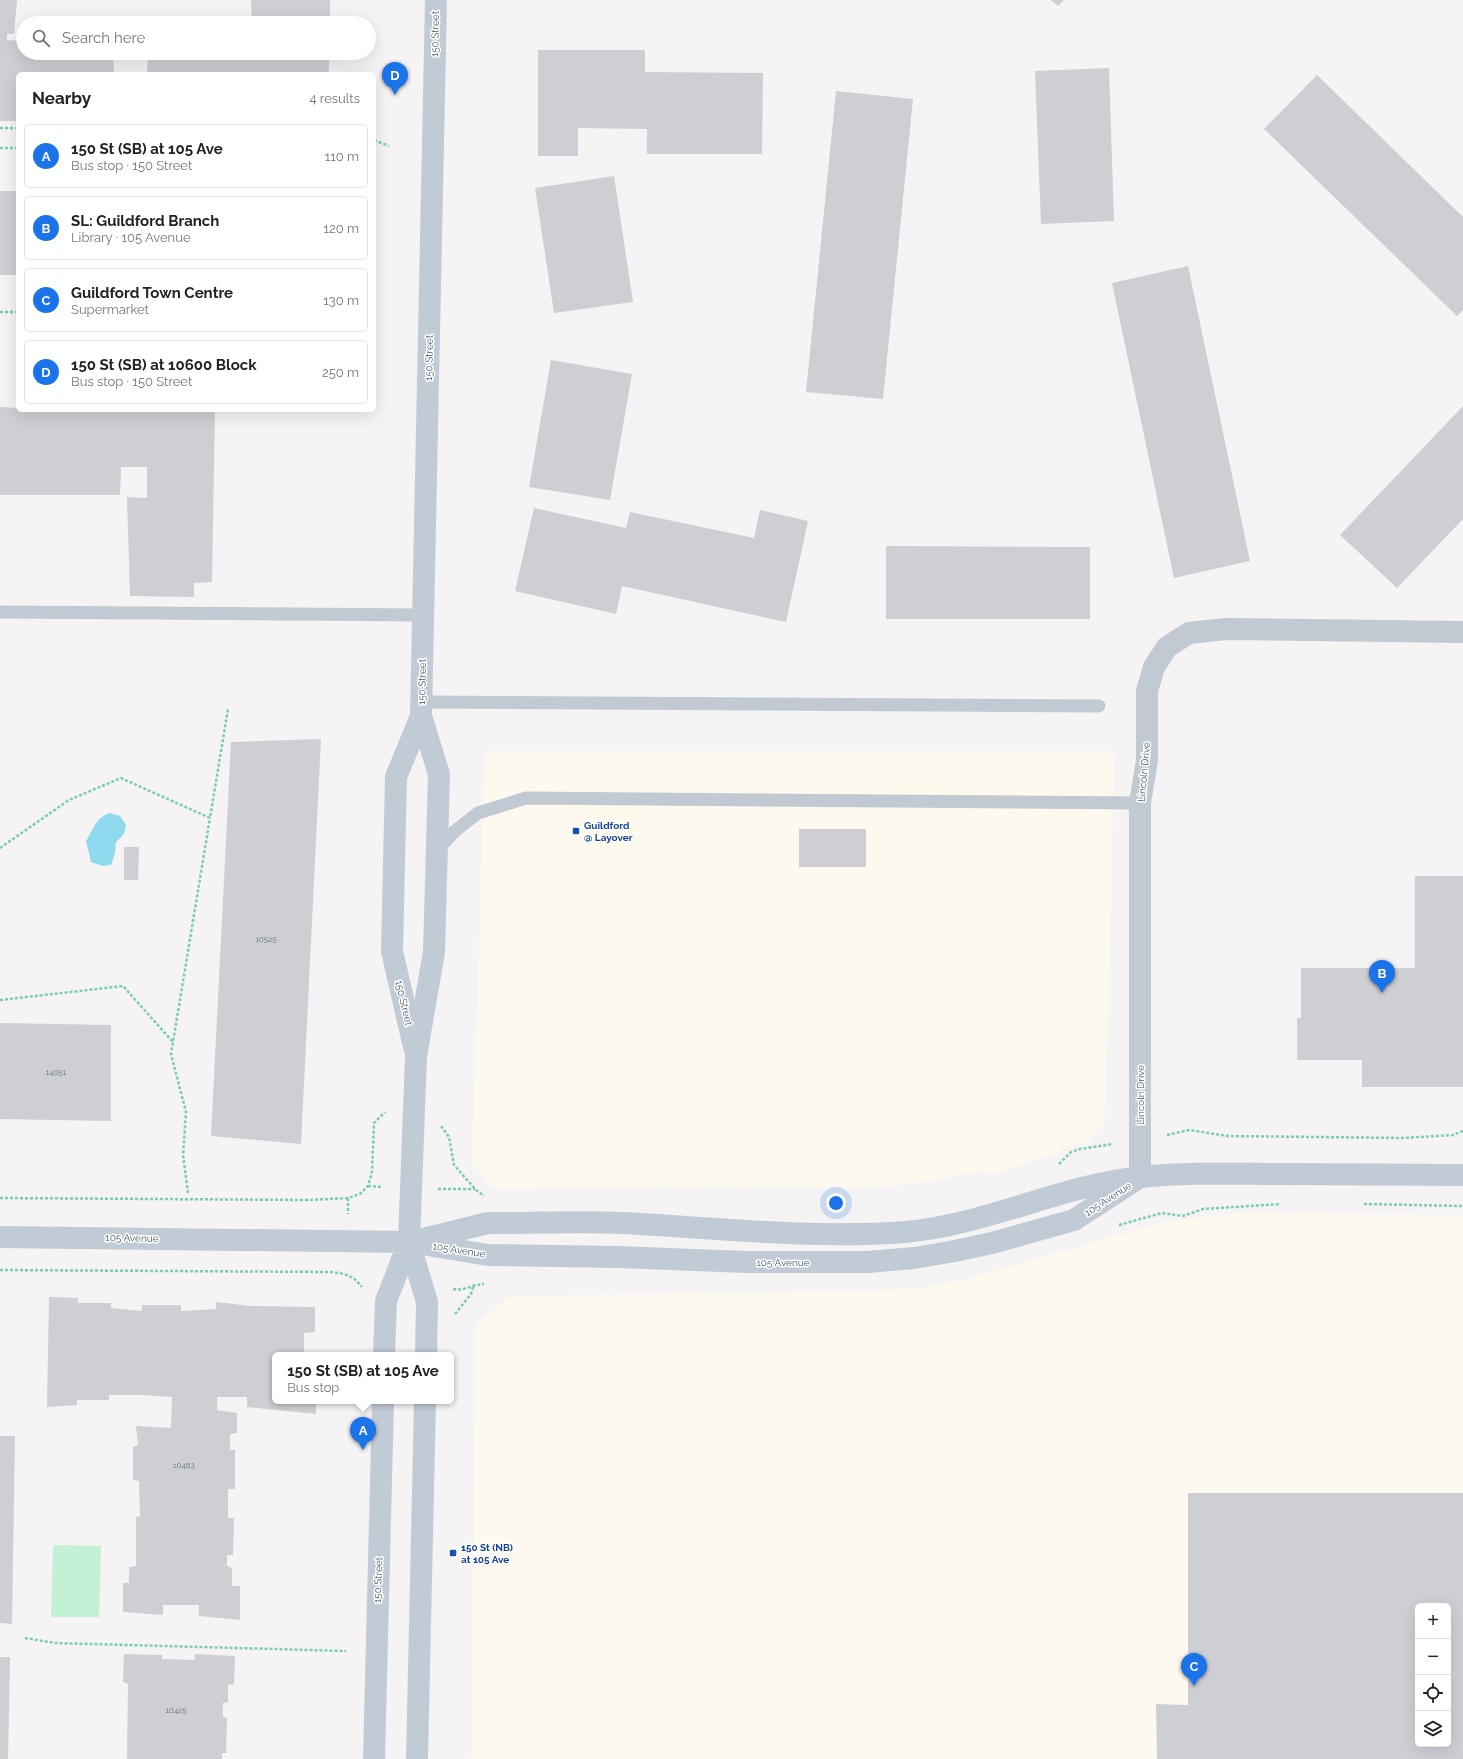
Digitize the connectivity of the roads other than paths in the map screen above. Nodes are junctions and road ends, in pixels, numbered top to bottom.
1 (436, 0) edge
2 (0, 612) edge
3 (424, 615) junction
4 (1463, 632) edge
5 (1099, 706) dead end
6 (421, 709) junction
7 (1140, 803) junction
8 (436, 852) junction
9 (416, 1056) junction
10 (1463, 1175) edge
11 (1140, 1177) junction
12 (0, 1237) edge
13 (408, 1242) junction
14 (384, 1352) edge
15 (426, 1352) edge
16 (383, 1404) edge
17 (425, 1404) edge
18 (374, 1759) edge
19 (417, 1759) edge

1 - 3 main road, 150 Street
2 - 3 lane
3 - 6 main road, 150 Street
4 - 7 street, Lincoln Drive
5 - 6 lane
6 - 8 main road, 150 Street
6 - 9 main road, 150 Street
7 - 8 lane
7 - 11 street, Lincoln Drive
8 - 9 main road, 150 Street
9 - 13 main road, 150 Street
10 - 11 main road, 105 Avenue
11 - 13 main road, 105 Avenue
11 - 13 main road, 105 Avenue
12 - 13 main road, 105 Avenue
13 - 14 main road, 150 Street
13 - 15 main road, 150 Street
16 - 18 main road, 150 Street
17 - 19 main road

